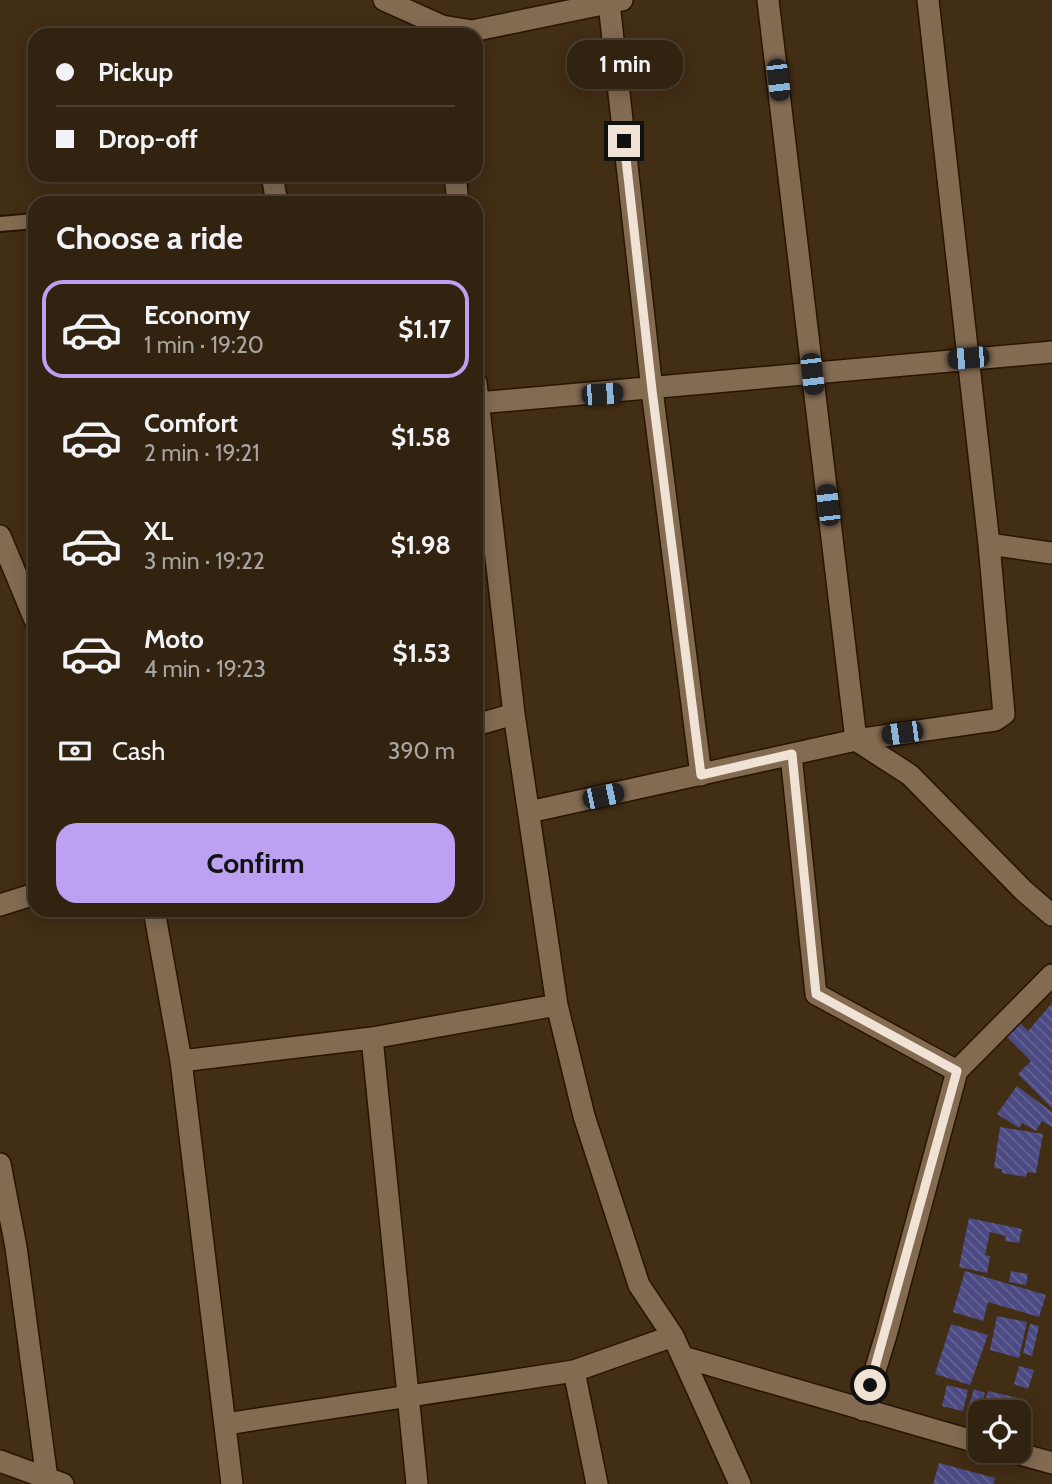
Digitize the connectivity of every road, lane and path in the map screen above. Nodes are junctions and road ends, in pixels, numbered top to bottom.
1 (384, 0) edge
2 (768, 0) edge
3 (928, 0) edge
4 (616, 2) edge
5 (436, 28) edge
6 (483, 29) edge
7 (28, 221) edge
8 (0, 224) edge
9 (1052, 352) edge
10 (968, 358) junction
11 (812, 374) junction
12 (652, 390) junction
13 (483, 393) edge
14 (483, 445) edge
15 (0, 536) edge
16 (989, 544) junction
17 (1052, 553) edge
18 (28, 603) edge
19 (514, 714) junction
20 (483, 723) edge
21 (856, 740) junction
22 (792, 754) junction
23 (701, 775) junction
24 (529, 813) junction
25 (28, 896) edge
26 (0, 905) edge
27 (1052, 915) edge
28 (155, 917) edge
29 (1052, 975) edge
30 (556, 1005) junction
31 (372, 1038) junction
32 (181, 1061) junction
33 (957, 1071) junction
34 (0, 1164) edge
35 (8, 1245) edge
36 (673, 1336) junction
37 (683, 1357) junction
38 (574, 1371) junction
39 (407, 1398) junction
40 (863, 1410) junction
41 (226, 1424) junction
42 (968, 1440) edge
43 (1031, 1457) edge
44 (0, 1461) edge
45 (1052, 1463) edge
46 (55, 1482) edge
47 (232, 1484) edge
48 (417, 1484) edge
49 (597, 1484) edge
50 (740, 1484) edge

1 - 5 street
2 - 11 street
3 - 10 street
4 - 6 street
4 - 12 street
7 - 8 lane
9 - 10 street
10 - 11 street
10 - 16 street
11 - 12 street
11 - 21 street
12 - 13 street
12 - 23 street
14 - 19 street
15 - 18 street
16 - 17 street
16 - 21 street
19 - 20 street
19 - 24 street
21 - 22 street
21 - 27 street
22 - 23 street
22 - 33 street
23 - 24 street
24 - 30 street
25 - 26 street
28 - 32 street
29 - 33 street
30 - 31 street
30 - 36 street
31 - 32 street
31 - 39 street
32 - 41 street
33 - 40 street
34 - 35 street
35 - 46 street
36 - 37 street
36 - 38 street
37 - 40 street
37 - 50 street
38 - 39 street
38 - 49 street
39 - 41 street
39 - 48 street
40 - 42 street
41 - 47 street
43 - 45 street
44 - 46 street

